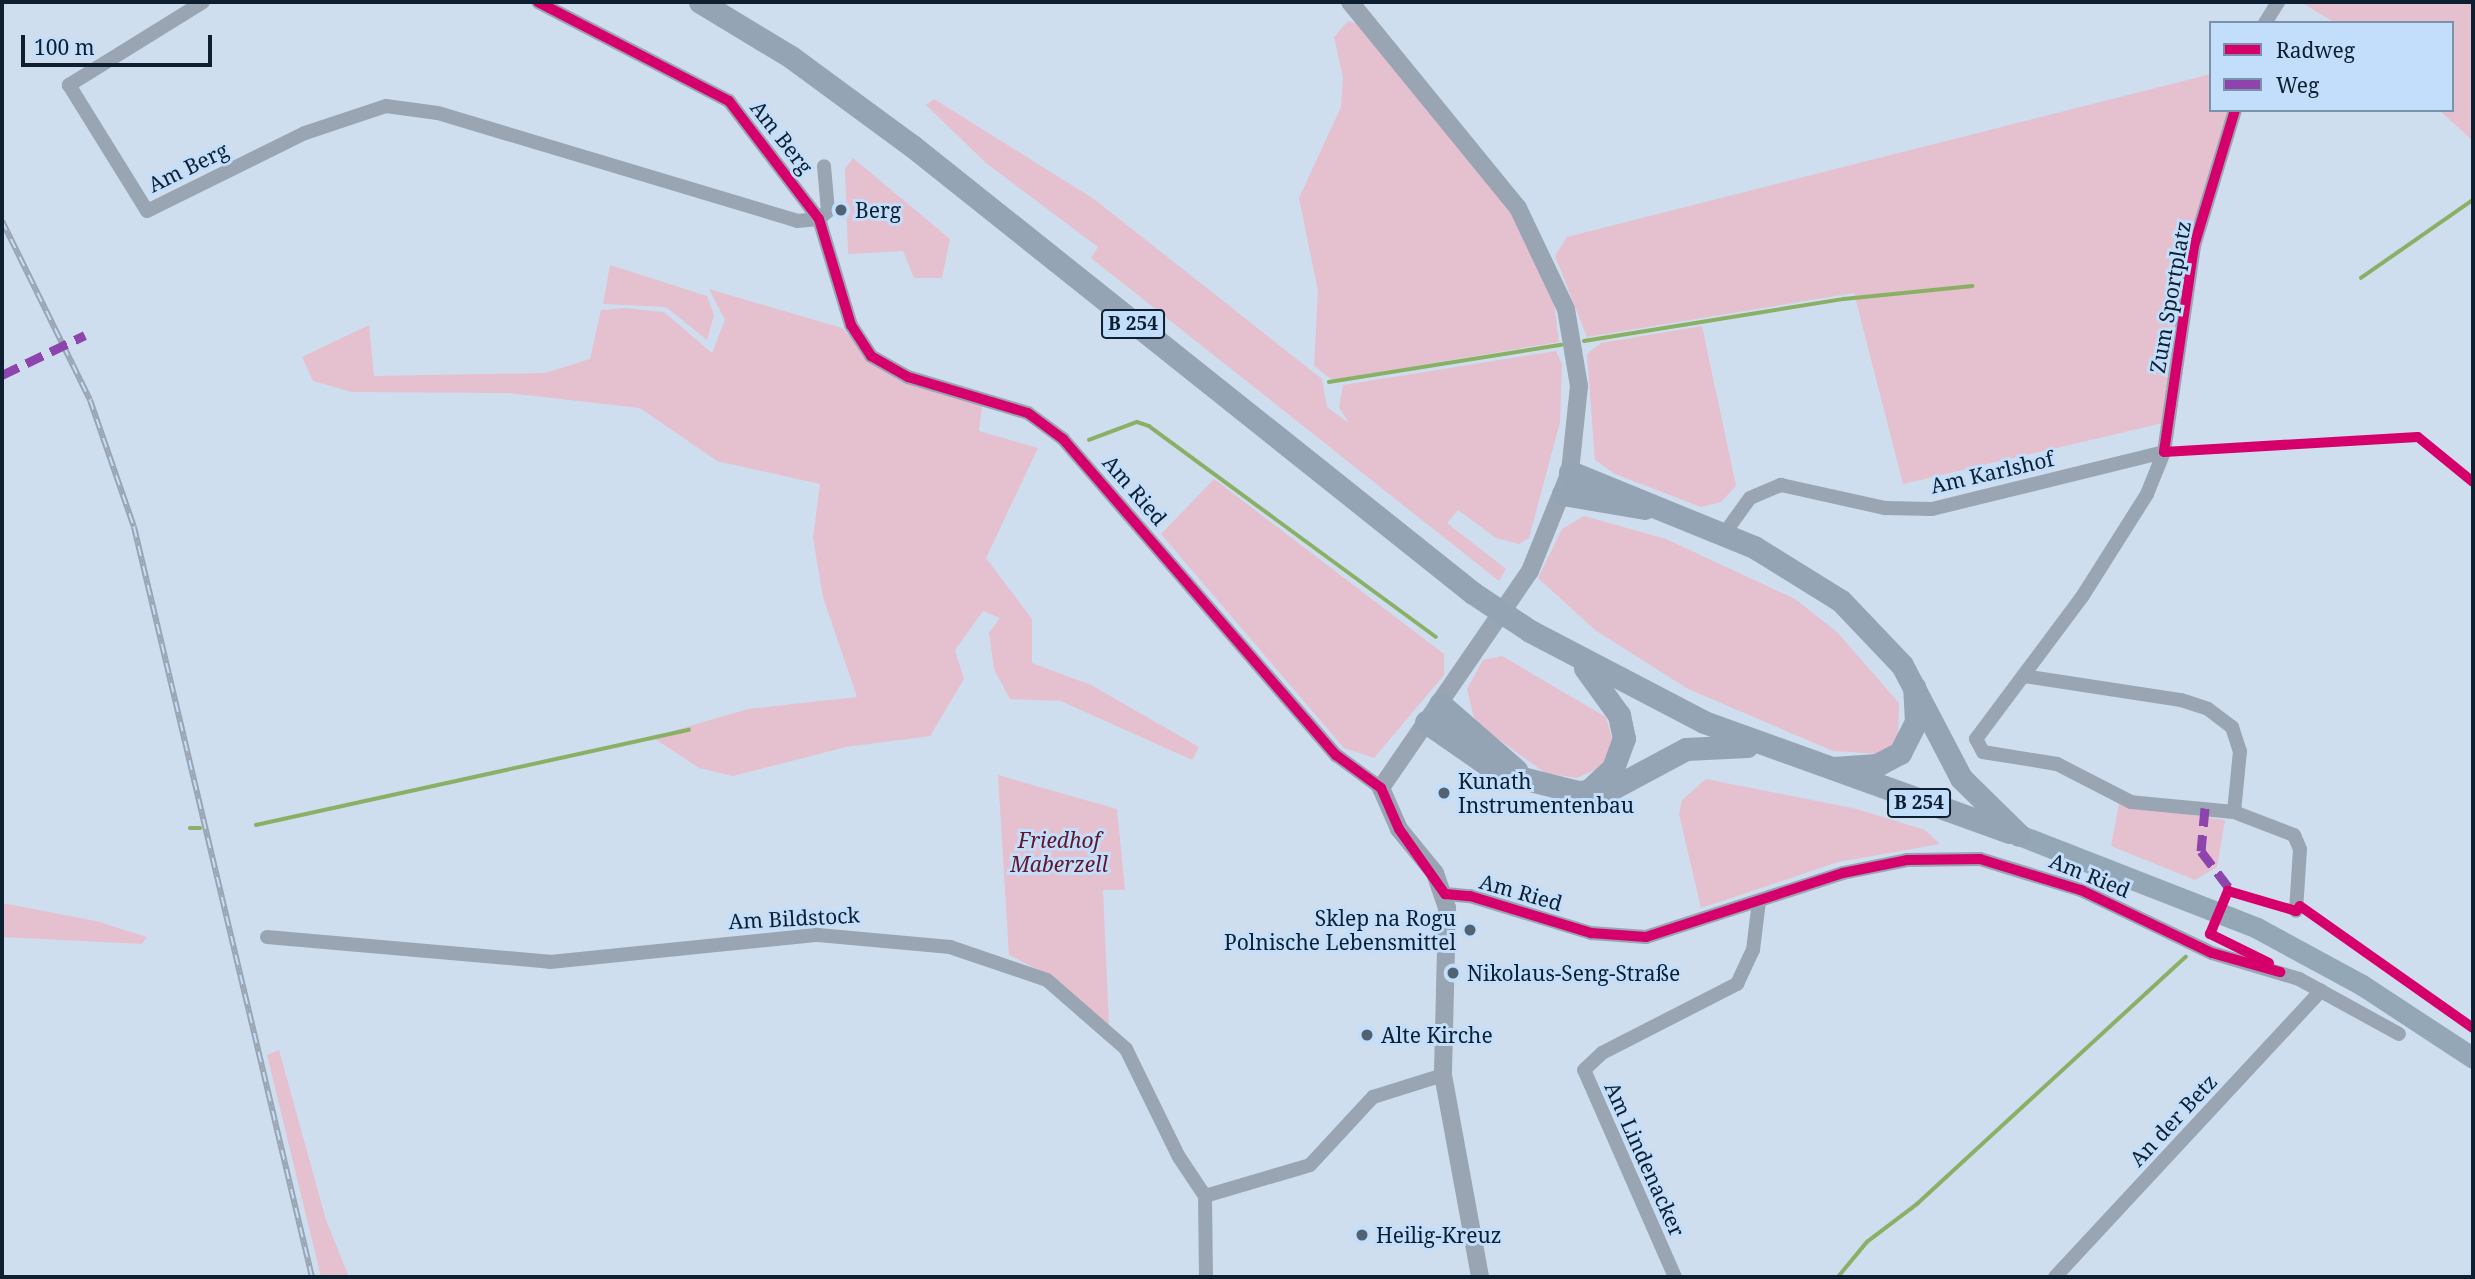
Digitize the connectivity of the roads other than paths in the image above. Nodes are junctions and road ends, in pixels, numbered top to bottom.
1 (203, 2) edge
2 (538, 2) edge
3 (700, 2) edge
4 (1350, 2) edge
5 (2278, 2) edge
6 (2266, 21) edge
7 (2234, 112) edge
8 (824, 166) dead end
9 (819, 219) junction
10 (908, 377) joint
11 (2164, 452) junction
12 (1567, 483) junction
13 (1724, 534) junction
14 (1580, 662) junction
15 (2024, 676) junction
16 (1913, 684) junction
17 (1433, 713) junction
18 (1763, 747) junction
19 (1819, 768) junction
20 (1381, 788) junction
21 (1589, 790) junction
22 (2234, 812) junction
23 (2019, 835) junction
24 (1444, 894) junction
25 (1759, 901) junction
26 (2296, 911) dead end
27 (267, 937) dead end
28 (2321, 991) junction
29 (2399, 1034) dead end
30 (2473, 1058) edge
31 (1443, 1075) junction
32 (1205, 1196) junction
33 (1206, 1277) edge
34 (1480, 1277) edge
35 (1675, 1277) edge
36 (2054, 1277) edge

1 - 9 street, Am Berg
2 - 9 street, Am Berg
3 - 14 highway, B 254, bridge
4 - 12 street
5 - 6 street
7 - 11 street, Zum Sportplatz
8 - 9 street, Am Berg
9 - 10 street, Am Berg
10 - 20 street, Am Ried
11 - 13 street, Am Karlshof
11 - 15 street, Zum Sportplatz
12 - 13 highway
12 - 17 street
13 - 16 highway
14 - 18 highway, B 254
14 - 21 highway
15 - 22 street
15 - 22 street, Zum Sportplatz
16 - 19 highway
16 - 23 highway
17 - 20 street
17 - 21 highway
18 - 19 highway, B 254
18 - 21 highway
19 - 23 highway, B 254
20 - 24 street
22 - 26 street
23 - 30 main road, B 254
24 - 25 street, Am Ried
24 - 31 street
25 - 28 street, Am Ried
25 - 35 street, Am Lindenacker
27 - 32 street, Am Bildstock
28 - 29 street, Am Ried
28 - 36 street, An der Betz
31 - 32 street
31 - 34 street
32 - 33 street

